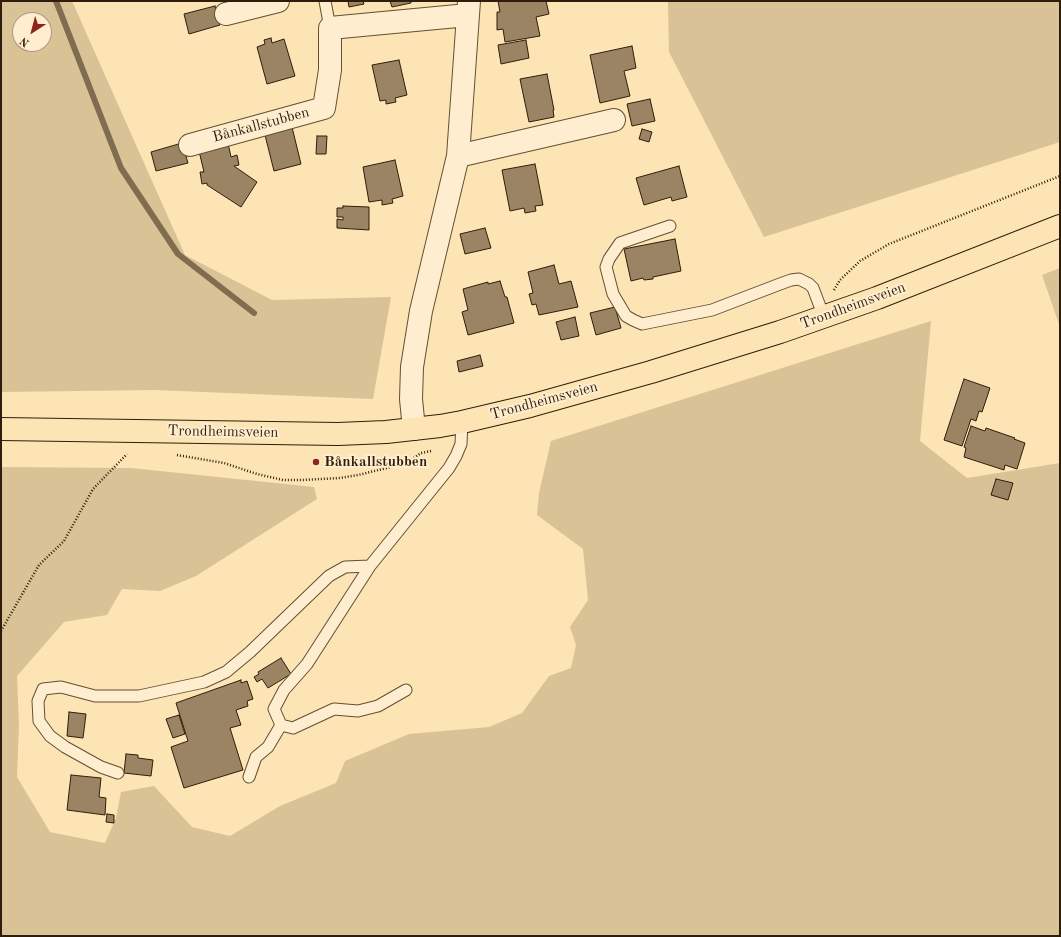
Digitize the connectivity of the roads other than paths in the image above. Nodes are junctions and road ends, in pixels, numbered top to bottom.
1 (278, 1) edge
2 (325, 1) edge
3 (468, 8) edge
4 (226, 14) dead end
5 (330, 28) junction
6 (614, 120) dead end
7 (190, 145) dead end
8 (458, 156) junction
9 (670, 226) dead end
10 (1060, 226) edge
11 (824, 317) junction
12 (462, 422) junction
13 (1, 429) edge
14 (414, 429) junction
15 (370, 566) junction
16 (406, 690) dead end
17 (281, 725) junction
18 (118, 773) dead end
19 (249, 776) dead end

1 - 4 street
2 - 5 lane, Bånkallstubben
3 - 5 street
3 - 8 street
5 - 7 street, Bånkallstubben
6 - 8 street
8 - 14 street
9 - 11 lane
10 - 11 highway, Trondheimsveien
11 - 12 highway, Trondheimsveien
12 - 14 highway, Trondheimsveien
12 - 15 lane
13 - 14 highway, Trondheimsveien
15 - 17 lane
15 - 18 lane
16 - 17 lane
17 - 19 lane

